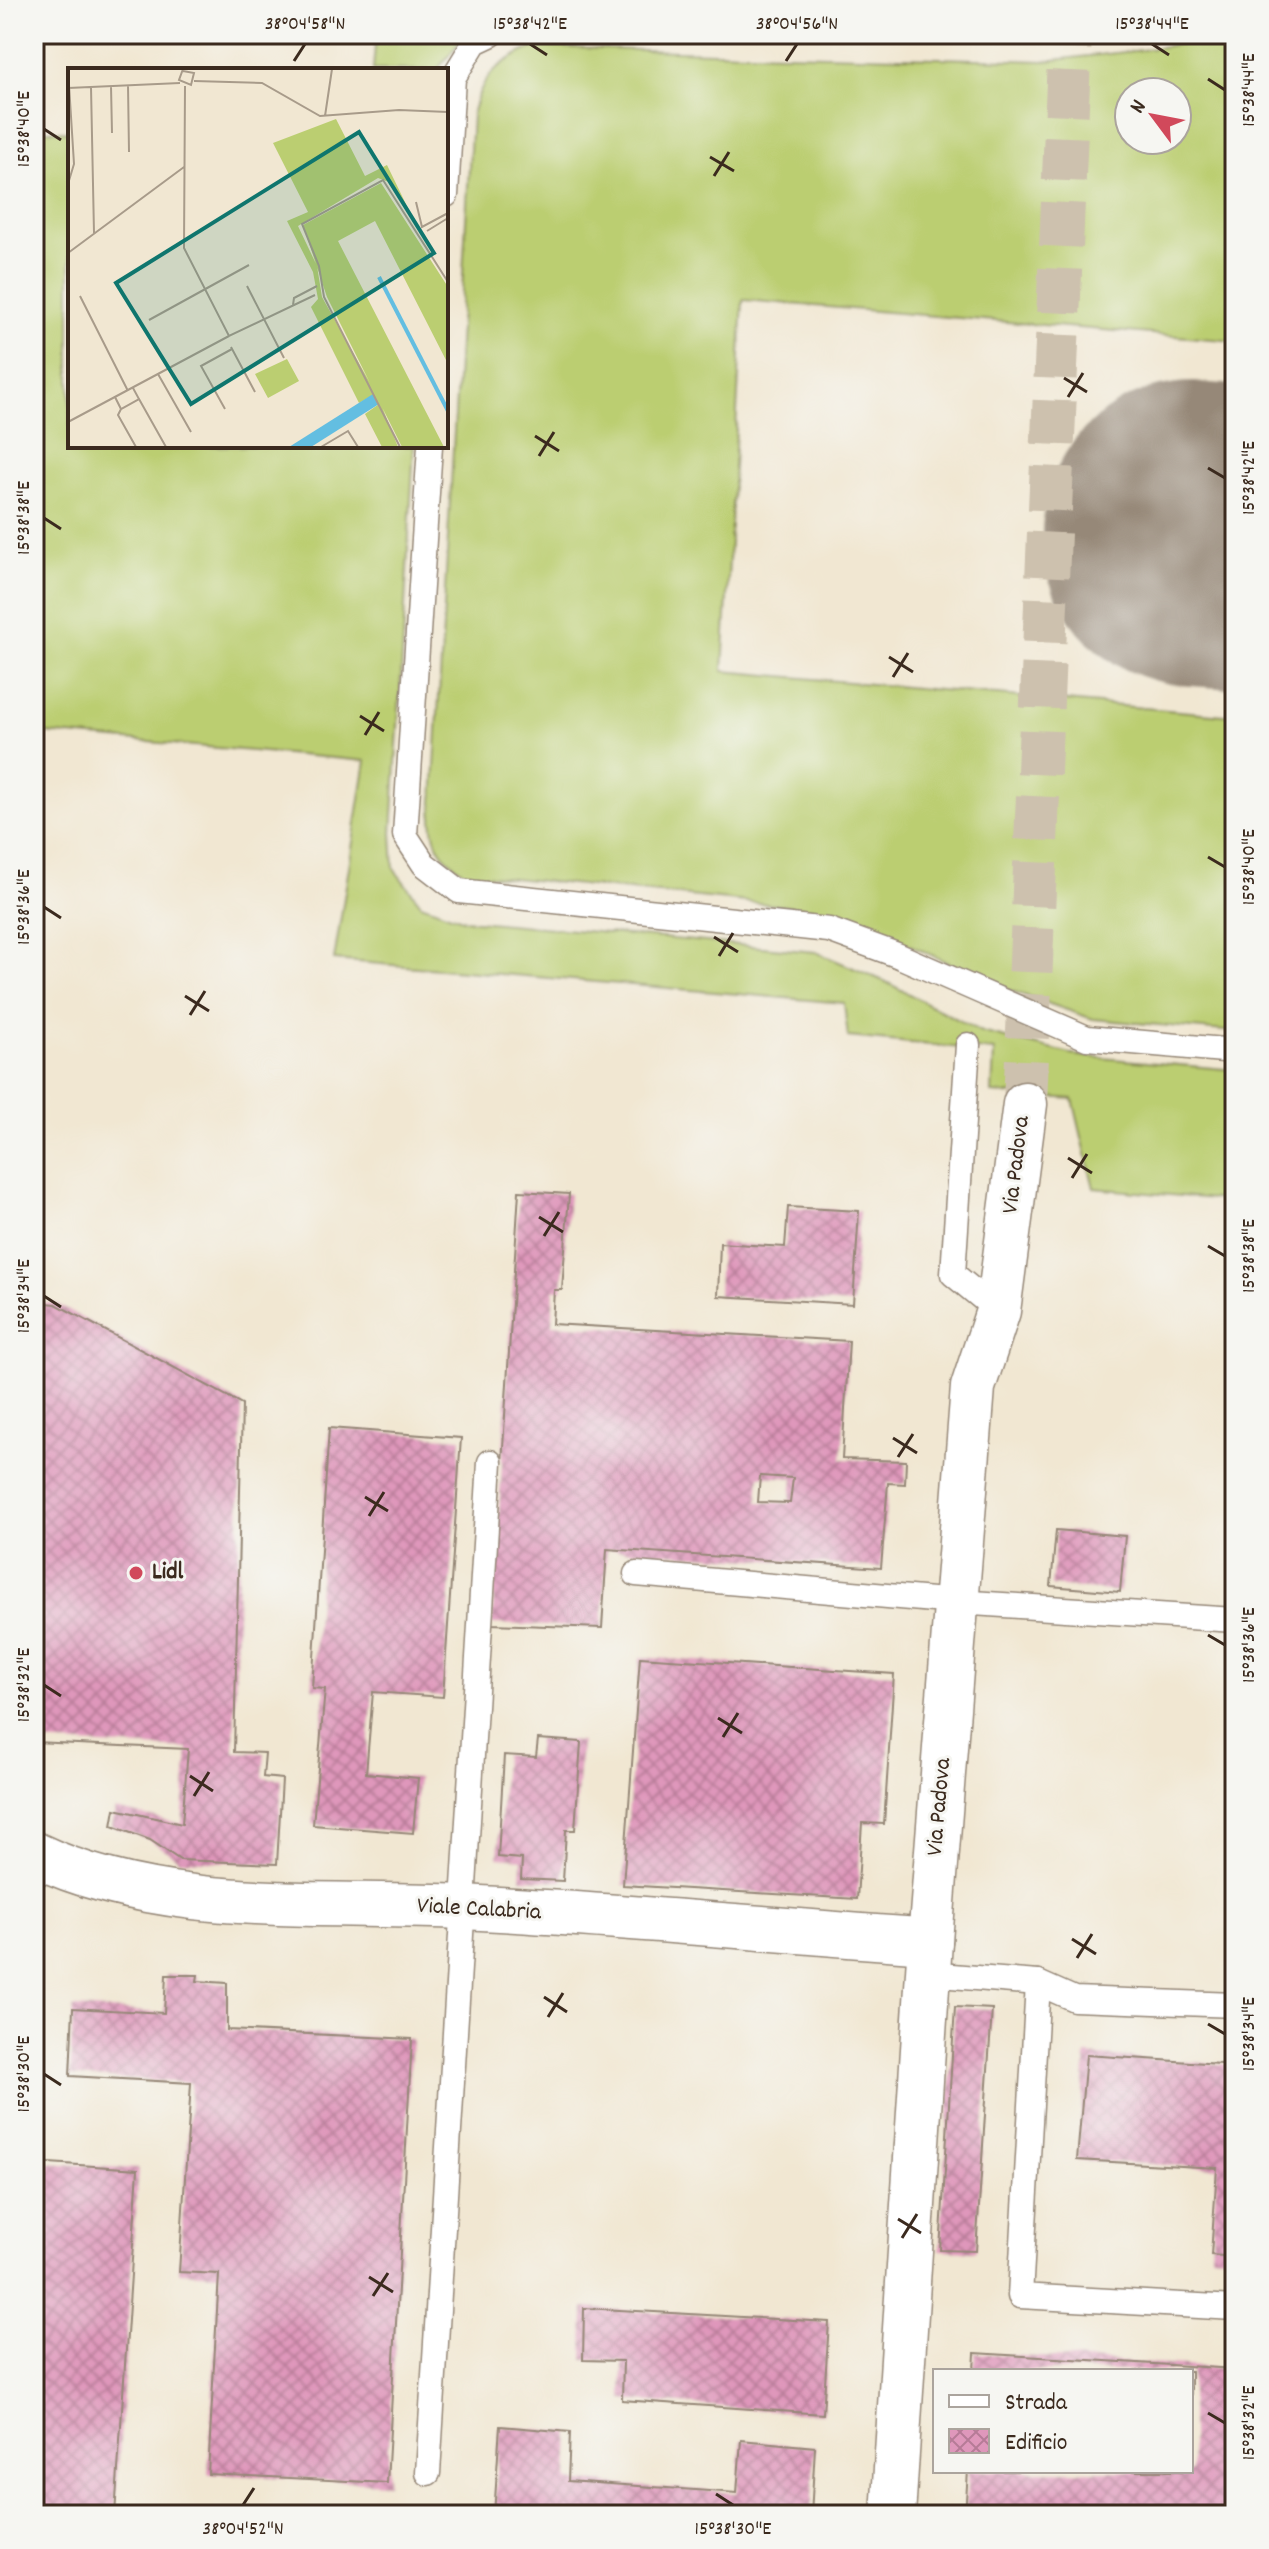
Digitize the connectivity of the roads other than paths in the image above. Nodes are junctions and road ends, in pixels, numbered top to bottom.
1 (492, 34) edge
2 (448, 162) edge
3 (430, 448) edge
4 (968, 1045) dead end
5 (1235, 1051) edge
6 (1025, 1104) tunnel mouth
7 (998, 1311) junction
8 (490, 1462) dead end
9 (636, 1574) dead end
10 (956, 1602) junction
11 (1235, 1620) edge
12 (34, 1854) edge
13 (464, 1907) junction
14 (928, 1957) junction
15 (1038, 1983) junction
16 (1235, 2005) edge
17 (1235, 2308) edge
18 (428, 2473) dead end
19 (893, 2515) edge

1 - 2 lane
3 - 5 lane
4 - 7 lane
6 - 7 main road, Via Padova
7 - 10 main road, Via Padova
8 - 13 lane
9 - 10 lane
10 - 11 lane
10 - 14 main road, Via Padova
12 - 13 main road, Viale Calabria
13 - 14 main road, Viale Calabria
13 - 18 lane
14 - 15 lane
14 - 19 main road, Via Padova
15 - 16 lane
15 - 17 lane

